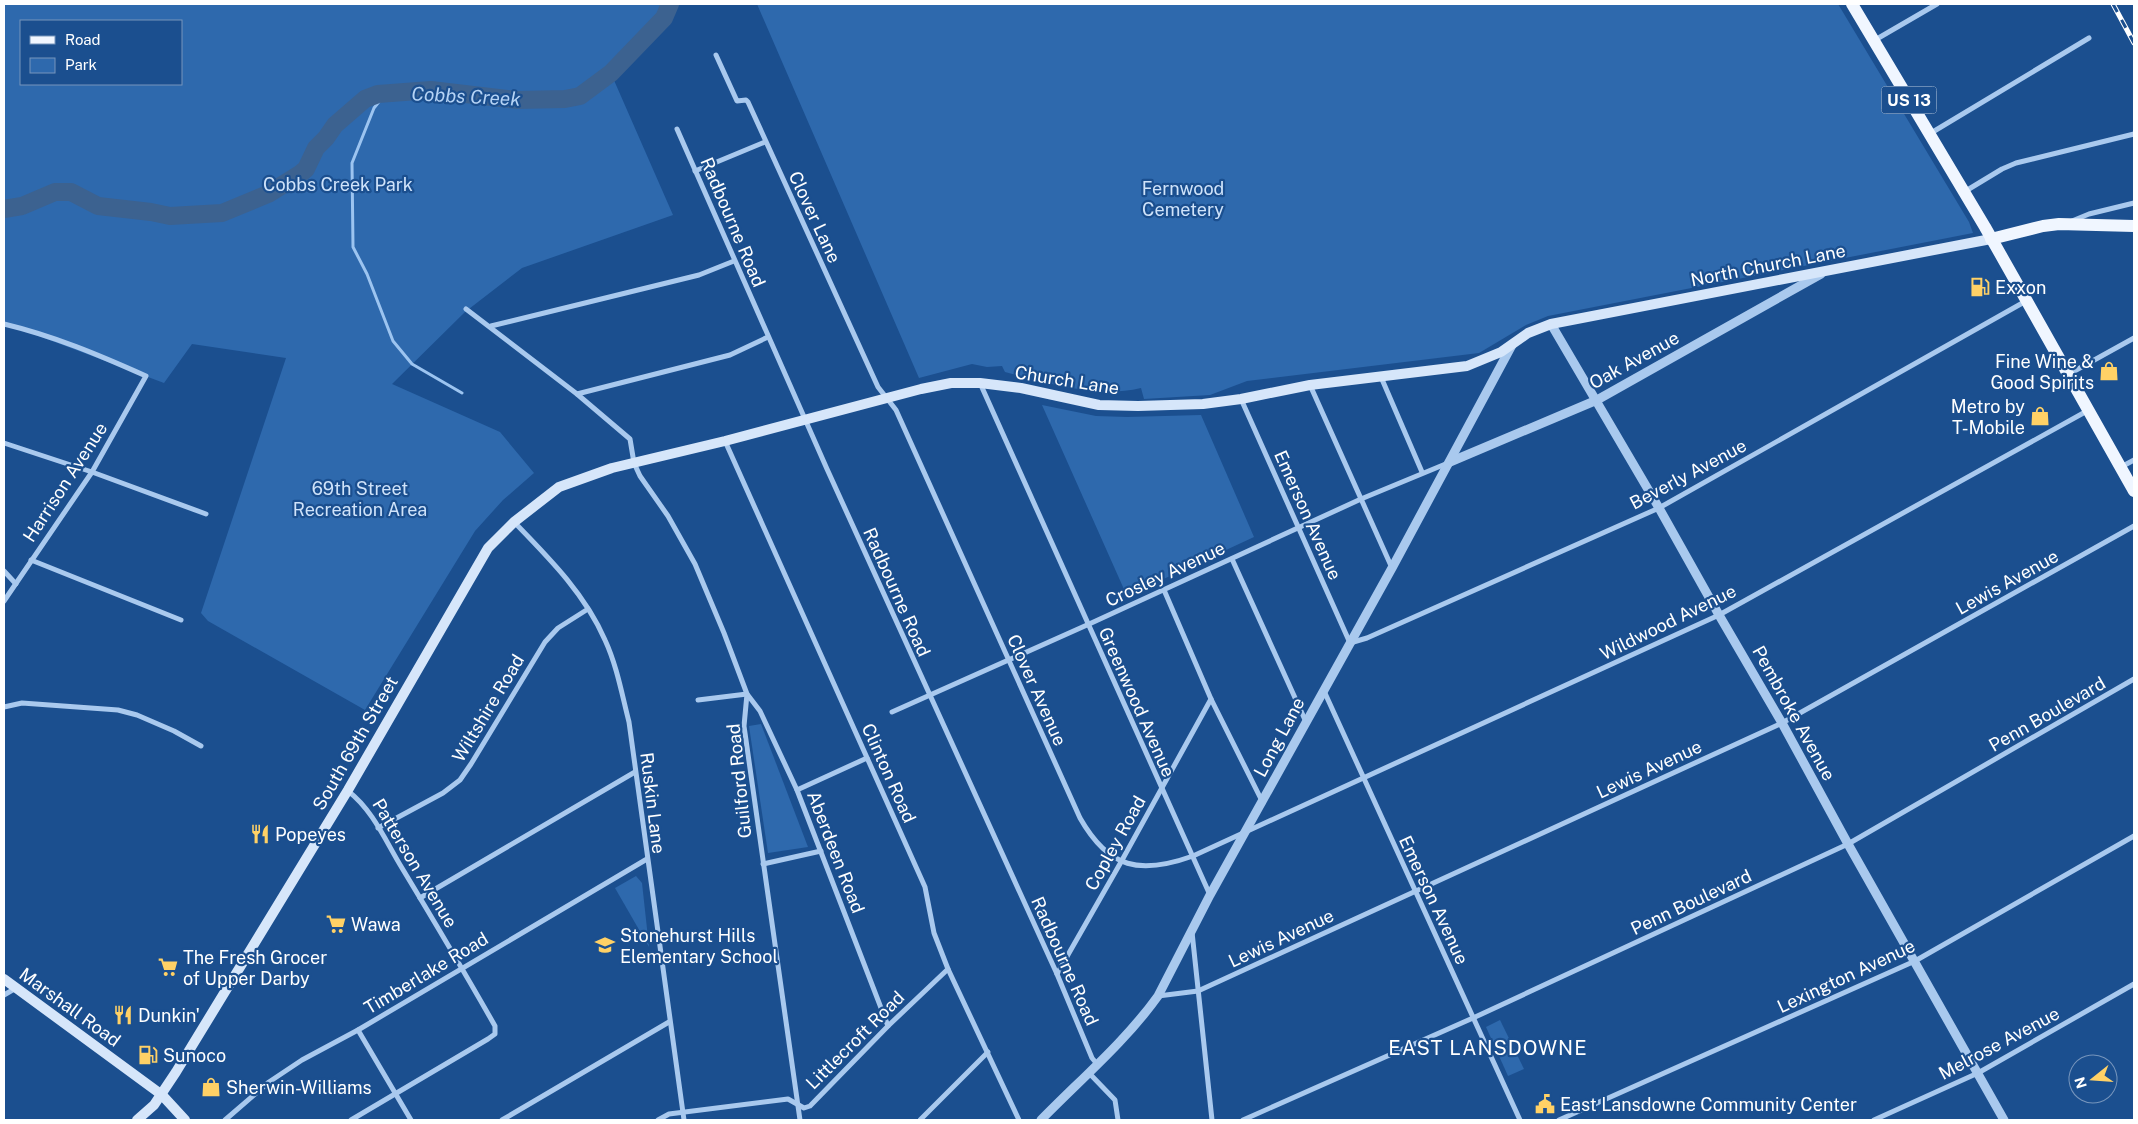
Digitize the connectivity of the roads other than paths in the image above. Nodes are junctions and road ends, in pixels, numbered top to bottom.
1 (1852, 4) edge
2 (1937, 4) edge
3 (2089, 38) dead end
4 (1874, 41) junction
5 (716, 55) dead end
6 (677, 129) dead end
7 (1929, 134) junction
8 (2134, 134) edge
9 (765, 142) junction
10 (695, 171) junction
11 (1964, 192) junction
12 (2134, 203) edge
13 (2066, 224) junction
14 (2134, 226) edge
15 (1991, 239) junction
16 (734, 261) junction
17 (1827, 270) junction
18 (2026, 300) junction
19 (466, 309) dead end
20 (4, 324) edge
21 (1551, 324) junction
22 (491, 326) junction
23 (768, 337) junction
24 (2134, 338) edge
25 (1512, 345) junction
26 (2069, 375) junction
27 (1381, 377) junction
28 (980, 383) junction
29 (1310, 385) junction
30 (577, 394) junction
31 (888, 399) junction
32 (1241, 399) junction
33 (1597, 400) junction
34 (2088, 410) junction
35 (805, 420) junction
36 (725, 441) junction
37 (4, 443) edge
38 (2134, 460) edge
39 (1450, 462) junction
40 (634, 463) junction
41 (2121, 467) junction
42 (92, 472) junction
43 (1422, 472) junction
44 (2134, 491) edge
45 (1361, 498) junction
46 (1660, 508) junction
47 (206, 514) dead end
48 (514, 522) junction
49 (2134, 526) edge
50 (1298, 528) junction
51 (1232, 559) junction
52 (31, 560) junction
53 (1392, 568) junction
54 (4, 571) edge
55 (16, 584) junction
56 (1164, 590) junction
57 (4, 601) edge
58 (588, 609) junction
59 (1719, 615) junction
60 (181, 620) dead end
61 (1087, 625) junction
62 (1350, 643) junction
63 (1009, 660) junction
64 (2134, 679) edge
65 (1323, 690) junction
66 (747, 694) junction
67 (929, 696) junction
68 (1211, 699) junction
69 (698, 700) dead end
70 (4, 707) edge
71 (892, 712) dead end
72 (1306, 722) junction
73 (1782, 723) junction
74 (201, 746) dead end
75 (867, 758) junction
76 (636, 772) junction
77 (1364, 780) junction
78 (1161, 788) junction
79 (348, 790) junction
80 (797, 790) junction
81 (1263, 803) junction
82 (378, 828) junction
83 (1246, 833) junction
84 (2134, 836) edge
85 (1848, 844) junction
86 (821, 851) junction
87 (1193, 856) junction
88 (647, 859) junction
89 (1121, 862) junction
90 (763, 864) junction
91 (1415, 891) junction
92 (1210, 895) junction
93 (420, 898) junction
94 (1192, 930) junction
95 (1914, 961) junction
96 (462, 967) junction
97 (948, 969) junction
98 (1057, 974) junction
99 (4, 979) edge
100 (2134, 984) edge
101 (16, 988) junction
102 (1198, 991) junction
103 (4, 995) edge
104 (1158, 996) junction
105 (1473, 1018) junction
106 (669, 1022) junction
107 (888, 1026) junction
108 (358, 1030) junction
109 (988, 1052) junction
110 (1098, 1064) junction
111 (1089, 1073) junction
112 (1978, 1073) junction
113 (162, 1095) junction
114 (395, 1095) junction
115 (798, 1106) junction
116 (683, 1113) junction
117 (137, 1120) edge
118 (185, 1120) edge
119 (225, 1120) edge
120 (351, 1120) edge
121 (411, 1120) edge
122 (502, 1120) edge
123 (658, 1120) edge
124 (684, 1120) edge
125 (800, 1120) edge
126 (920, 1120) edge
127 (1018, 1120) edge
128 (1041, 1120) edge
129 (1118, 1120) edge
130 (1212, 1120) edge
131 (1243, 1120) edge
132 (1520, 1120) edge
133 (1559, 1120) edge
134 (1874, 1120) edge
135 (2004, 1120) edge

1 - 4 main road, US 13
2 - 4 street
3 - 7 street
4 - 7 main road, US 13
5 - 9 street, Clover Lane
6 - 10 street, Radbourne Road
7 - 11 main road, US 13
8 - 11 street
9 - 10 street
9 - 31 street, Clover Lane
10 - 16 street, Radbourne Road
11 - 15 main road, US 13
12 - 13 street
13 - 14 main road
13 - 15 main road
15 - 17 main road, North Church Lane
15 - 18 main road
16 - 22 street
16 - 23 street, Radbourne Road
17 - 21 main road, North Church Lane
17 - 33 street, Oak Avenue
18 - 26 main road
18 - 46 street, Beverly Avenue
19 - 22 street, Guilford Road
20 - 42 street, Harrison Avenue
21 - 25 main road, Church Lane
21 - 33 street, Pembroke Avenue
22 - 30 street, Guilford Road
23 - 30 street
23 - 35 street, Radbourne Road
24 - 26 street
25 - 27 main road, Church Lane
25 - 39 street, Long Lane
26 - 34 main road
27 - 29 main road, Church Lane
27 - 43 street
28 - 31 main road, Church Lane
28 - 32 main road, Church Lane
28 - 61 street, Greenwood Avenue
29 - 32 main road, Church Lane
29 - 45 street
30 - 40 street, Guilford Road
31 - 35 main road, Church Lane
31 - 63 street, Clover Avenue
32 - 50 street, Emerson Avenue
33 - 39 street, Oak Avenue
33 - 46 street, Pembroke Avenue
34 - 41 main road
34 - 59 street, Wildwood Avenue
35 - 36 main road, Church Lane
35 - 67 street, Radbourne Road
36 - 40 main road, Church Lane
36 - 75 street, Clinton Road
37 - 42 street
38 - 41 street
39 - 43 street, Crosley Avenue
39 - 53 street, Long Lane
40 - 48 main road, South 69th Street
40 - 66 street, Guilford Road
41 - 44 main road
42 - 47 street
42 - 52 street, Harrison Avenue
43 - 45 street, Crosley Avenue
45 - 50 street, Crosley Avenue
45 - 53 street
46 - 59 street, Pembroke Avenue
46 - 62 street, Beverly Avenue
48 - 58 street, Ruskin Lane
48 - 79 main road, South 69th Street
49 - 73 street, Lewis Avenue
50 - 51 street, Crosley Avenue
50 - 62 street, Emerson Avenue
51 - 56 street, Crosley Avenue
51 - 72 street
52 - 55 street, Harrison Avenue
52 - 60 street
53 - 62 street, Long Lane
54 - 55 street
55 - 57 street, Harrison Avenue
56 - 61 street, Crosley Avenue
56 - 68 street
58 - 76 street, Ruskin Lane
58 - 82 street, Wiltshire Road
59 - 73 street, Pembroke Avenue
59 - 77 street, Wildwood Avenue
61 - 63 street, Crosley Avenue
61 - 78 street, Greenwood Avenue
62 - 65 street, Long Lane
63 - 67 street, Crosley Avenue
63 - 89 street, Clover Avenue
64 - 85 street, Penn Boulevard
65 - 72 street, Long Lane
65 - 77 street, Emerson Avenue
66 - 69 street
66 - 80 street, Aberdeen Road
66 - 90 street, Guilford Road
67 - 71 street, Crosley Avenue
67 - 98 street, Radbourne Road
68 - 78 street, Copley Road
68 - 81 street
70 - 74 street
72 - 81 street, Long Lane
73 - 85 street, Pembroke Avenue
73 - 91 street, Lewis Avenue
75 - 80 street
75 - 97 street, Clinton Road
76 - 88 street, Ruskin Lane
76 - 93 street
77 - 83 street, Wildwood Avenue
77 - 91 street, Emerson Avenue
78 - 87 street, Greenwood Avenue
78 - 89 street, Copley Road
79 - 82 street, Patterson Avenue
79 - 113 main road, South 69th Street
80 - 86 street, Aberdeen Road
81 - 83 street, Long Lane
82 - 93 street, Patterson Avenue
83 - 87 street, Clover Avenue
83 - 92 street, Long Lane
84 - 95 street, Lexington Avenue
85 - 95 street, Pembroke Avenue
85 - 105 street, Penn Boulevard
86 - 90 street
86 - 107 street, Aberdeen Road
87 - 89 street, Clover Avenue
87 - 92 street, Greenwood Avenue
88 - 96 street, Timberlake Road
88 - 106 street, Ruskin Lane
89 - 98 street, Copley Road
90 - 115 street, Guilford Road
91 - 102 street, Lewis Avenue
91 - 105 street, Emerson Avenue
92 - 94 street, Long Lane
93 - 96 street, Patterson Avenue
94 - 102 street
94 - 104 street, Long Lane
95 - 112 street, Pembroke Avenue
95 - 133 street, Lexington Avenue
96 - 108 street, Timberlake Road
96 - 114 street, Patterson Avenue
97 - 107 street, Littlecroft Road
97 - 109 street, Clinton Road
98 - 110 street, Radbourne Road
99 - 101 main road, Marshall Road
100 - 112 street, Melrose Avenue
101 - 103 street
101 - 113 main road, Marshall Road
102 - 104 street, Lewis Avenue
102 - 130 street
104 - 110 street, Long Lane
105 - 131 street, Penn Boulevard
105 - 132 street, Emerson Avenue
106 - 116 street, Ruskin Lane
106 - 122 street
107 - 115 street, Littlecroft Road
108 - 114 street
108 - 119 street, Timberlake Road
109 - 126 street
109 - 127 street, Clinton Road
110 - 111 street, Long Lane
111 - 128 street, Long Lane
111 - 129 street
112 - 134 street, Melrose Avenue
112 - 135 street, Pembroke Avenue
113 - 117 main road, South 69th Street
113 - 118 main road, Marshall Road
114 - 120 street
114 - 121 street
115 - 116 street, Littlecroft Road
115 - 125 street, Guilford Road
116 - 123 street, Littlecroft Road
116 - 124 street, Ruskin Lane

